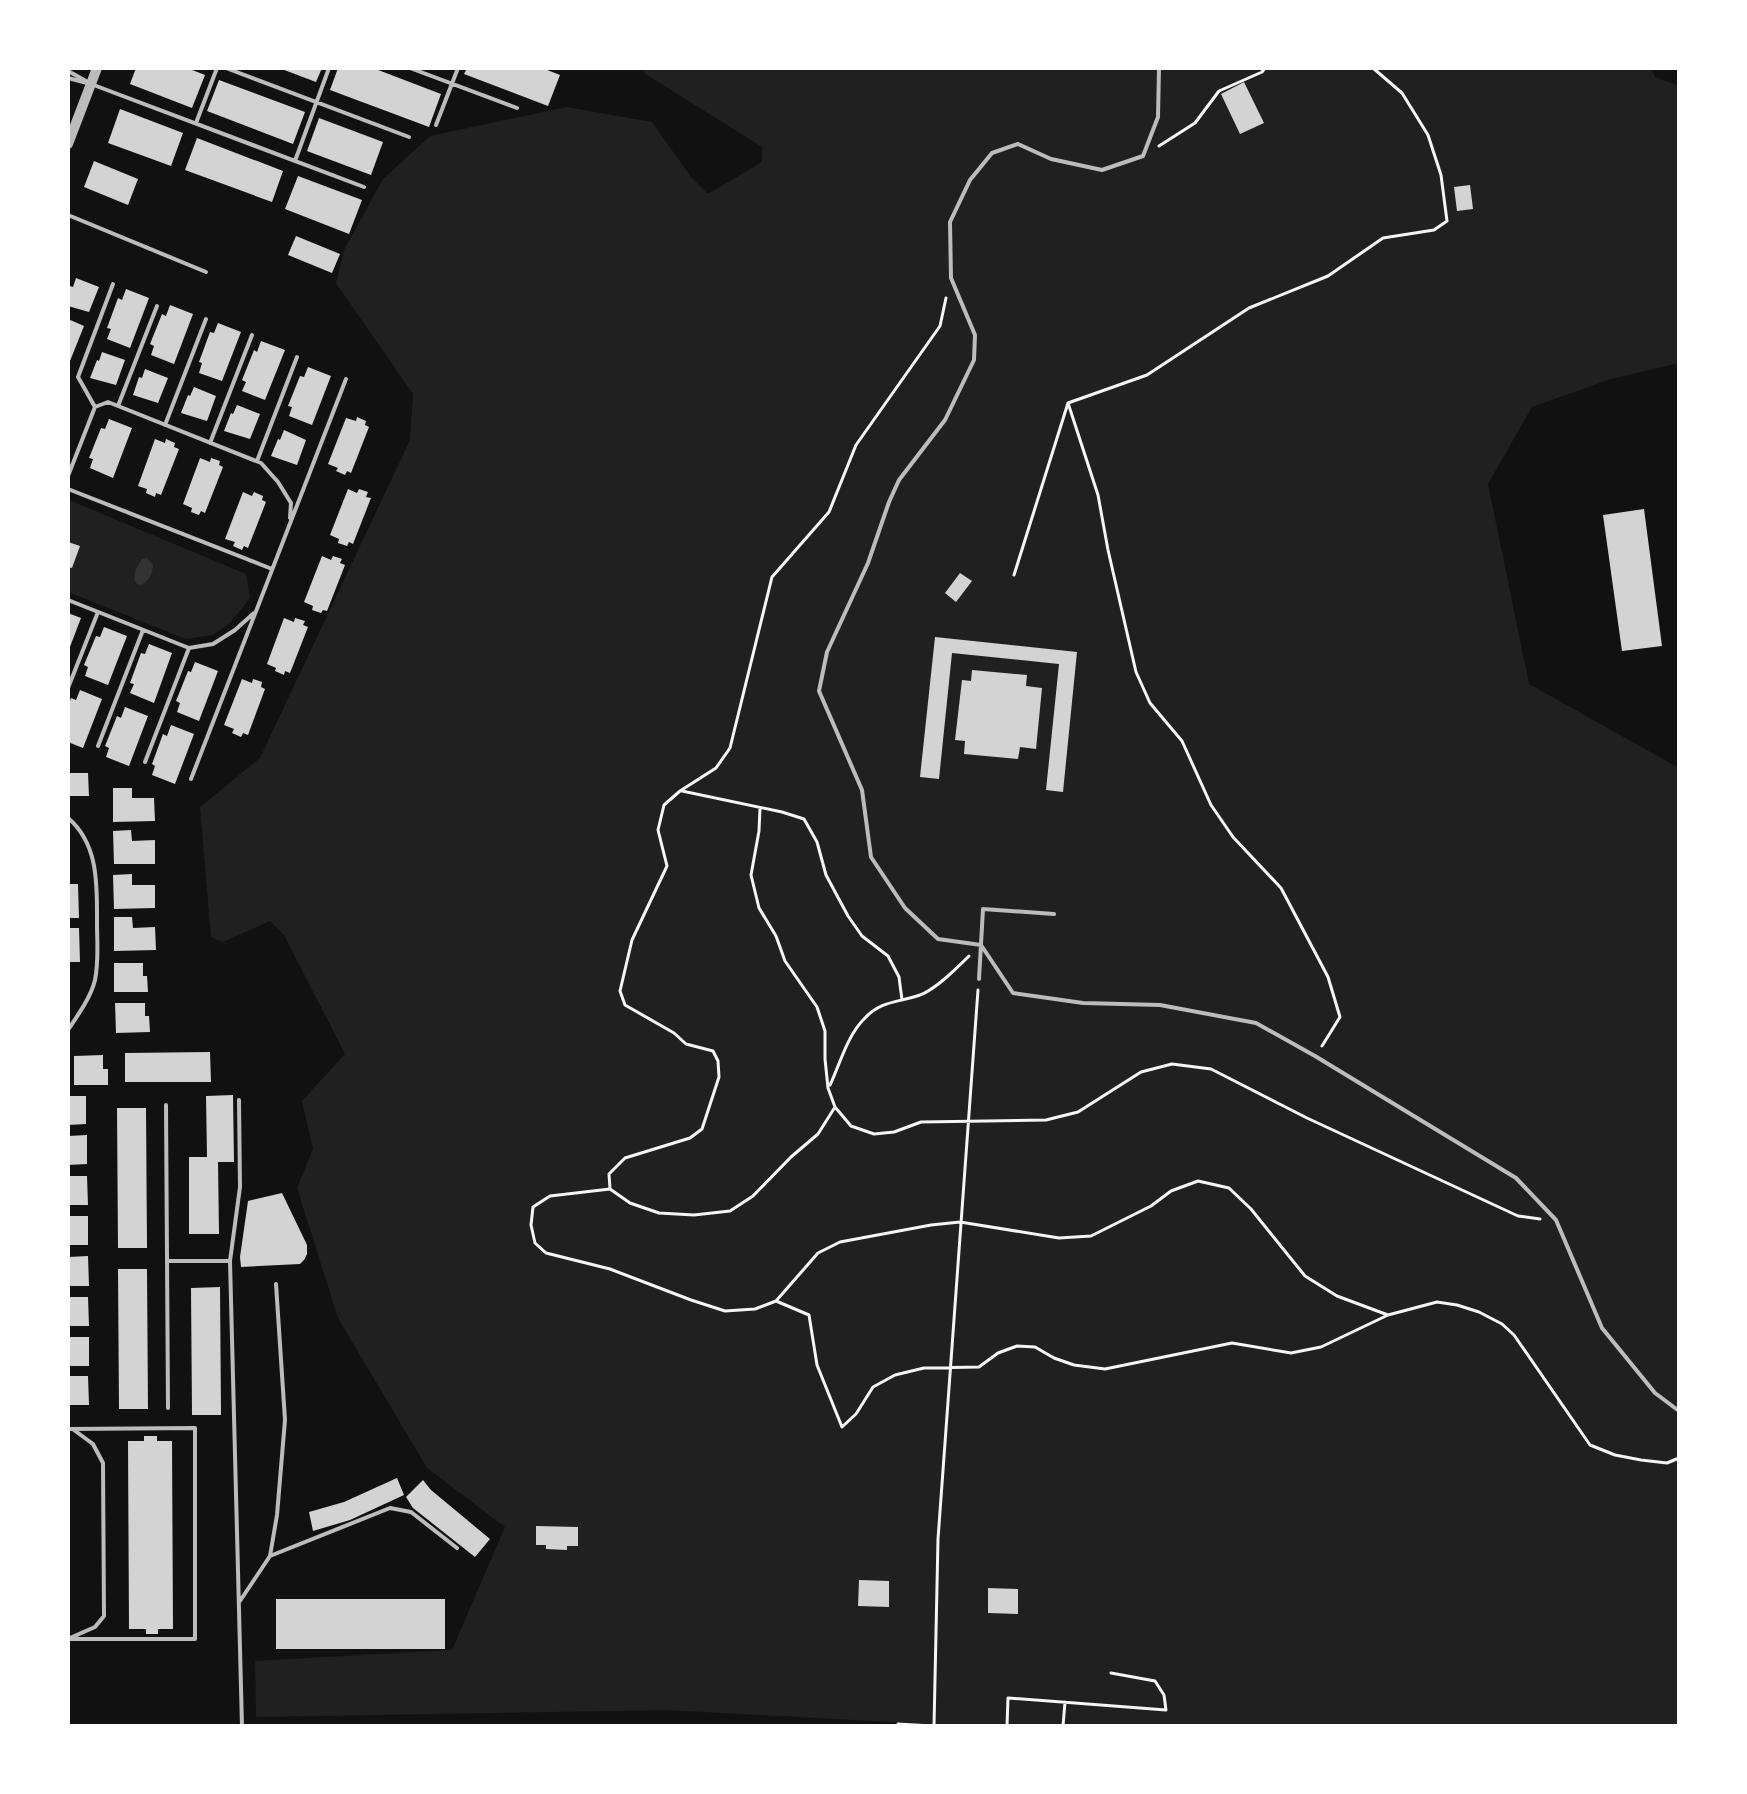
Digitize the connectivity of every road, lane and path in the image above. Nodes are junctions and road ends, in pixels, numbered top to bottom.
1 (97, 68) edge
2 (217, 68) edge
3 (226, 68) edge
4 (329, 68) edge
5 (410, 68) edge
6 (458, 68) edge
7 (1159, 68) edge
8 (1265, 68) edge
9 (1373, 68) edge
10 (68, 71) edge
11 (68, 78) edge
12 (91, 84) junction
13 (452, 84) junction
14 (317, 103) junction
15 (517, 108) dead end
16 (196, 123) junction
17 (436, 125) dead end
18 (409, 137) dead end
19 (68, 144) edge
20 (1143, 156) junction
21 (295, 161) junction
22 (364, 187) dead end
23 (68, 215) edge
24 (206, 272) dead end
25 (951, 278) junction
26 (113, 284) dead end
27 (157, 306) dead end
28 (206, 319) dead end
29 (252, 335) dead end
30 (297, 357) dead end
31 (346, 379) dead end
32 (1068, 403) junction
33 (118, 406) junction
34 (95, 407) junction
35 (165, 425) junction
36 (210, 443) junction
37 (257, 461) junction
38 (68, 476) edge
39 (68, 489) edge
40 (290, 524) junction
41 (272, 569) junction
42 (1014, 575) dead end
43 (68, 600) edge
44 (256, 611) junction
45 (98, 612) junction
46 (143, 630) junction
47 (189, 648) junction
48 (68, 688) edge
49 (98, 746) dead end
50 (145, 762) dead end
51 (191, 779) dead end
52 (680, 791) junction
53 (760, 808) junction
54 (68, 818) edge
55 (1054, 914) dead end
56 (981, 945) junction
57 (979, 979) joint
58 (902, 1000) junction
59 (68, 1030) edge
60 (1315, 1056) junction
61 (828, 1088) junction
62 (239, 1100) dead end
63 (166, 1105) dead end
64 (835, 1107) junction
65 (967, 1122) junction
66 (610, 1189) junction
67 (1556, 1220) junction
68 (960, 1222) junction
69 (167, 1261) junction
70 (230, 1261) junction
71 (276, 1284) dead end
72 (776, 1301) junction
73 (1388, 1315) junction
74 (950, 1368) junction
75 (168, 1408) dead end
76 (1679, 1411) edge
77 (70, 1429) edge
78 (1679, 1458) edge
79 (457, 1548) dead end
80 (270, 1556) junction
81 (239, 1603) junction
82 (68, 1639) edge
83 (1111, 1673) dead end
84 (1065, 1702) junction
85 (898, 1724) edge
86 (242, 1726) edge
87 (934, 1726) edge
88 (1007, 1726) edge
89 (1063, 1726) edge

1 - 12 street
2 - 16 lane
3 - 14 lane
4 - 14 lane
5 - 13 lane
6 - 13 lane
7 - 20 lane
8 - 20 path
9 - 32 path
10 - 12 lane
11 - 12 lane
12 - 16 lane
12 - 19 street
13 - 15 lane
13 - 17 lane
14 - 18 lane
14 - 21 lane
16 - 21 lane
20 - 25 lane
21 - 22 lane
23 - 24 lane
25 - 52 path
25 - 56 lane
26 - 34 lane
27 - 33 lane
28 - 35 lane
29 - 36 lane
30 - 37 lane
31 - 40 lane
32 - 42 path
32 - 60 path
33 - 34 lane
33 - 35 lane
34 - 38 lane
35 - 36 lane
36 - 37 lane
37 - 40 lane
39 - 41 lane
40 - 41 lane
41 - 44 lane
43 - 45 lane
44 - 47 lane
44 - 51 lane
45 - 46 lane
45 - 48 lane
46 - 47 lane
46 - 49 lane
47 - 50 lane
52 - 53 path
52 - 66 path
53 - 58 path
53 - 61 path
54 - 59 lane
55 - 56 lane
56 - 57 lane
56 - 58 path
56 - 60 lane
57 - 65 path
58 - 61 path
60 - 67 lane
61 - 64 path
62 - 70 lane
63 - 69 lane
64 - 65 path
64 - 66 path
65 - 67 path
65 - 68 path
66 - 72 path
67 - 76 lane
68 - 72 path
68 - 73 path
68 - 74 path
69 - 70 lane
69 - 75 lane
70 - 81 lane
71 - 80 lane
72 - 74 path
73 - 74 path
73 - 78 path
74 - 87 path
77 - 82 lane
77 - 82 lane
79 - 80 lane
80 - 81 lane
81 - 86 lane
83 - 84 path
84 - 88 path
84 - 89 path
85 - 87 path

